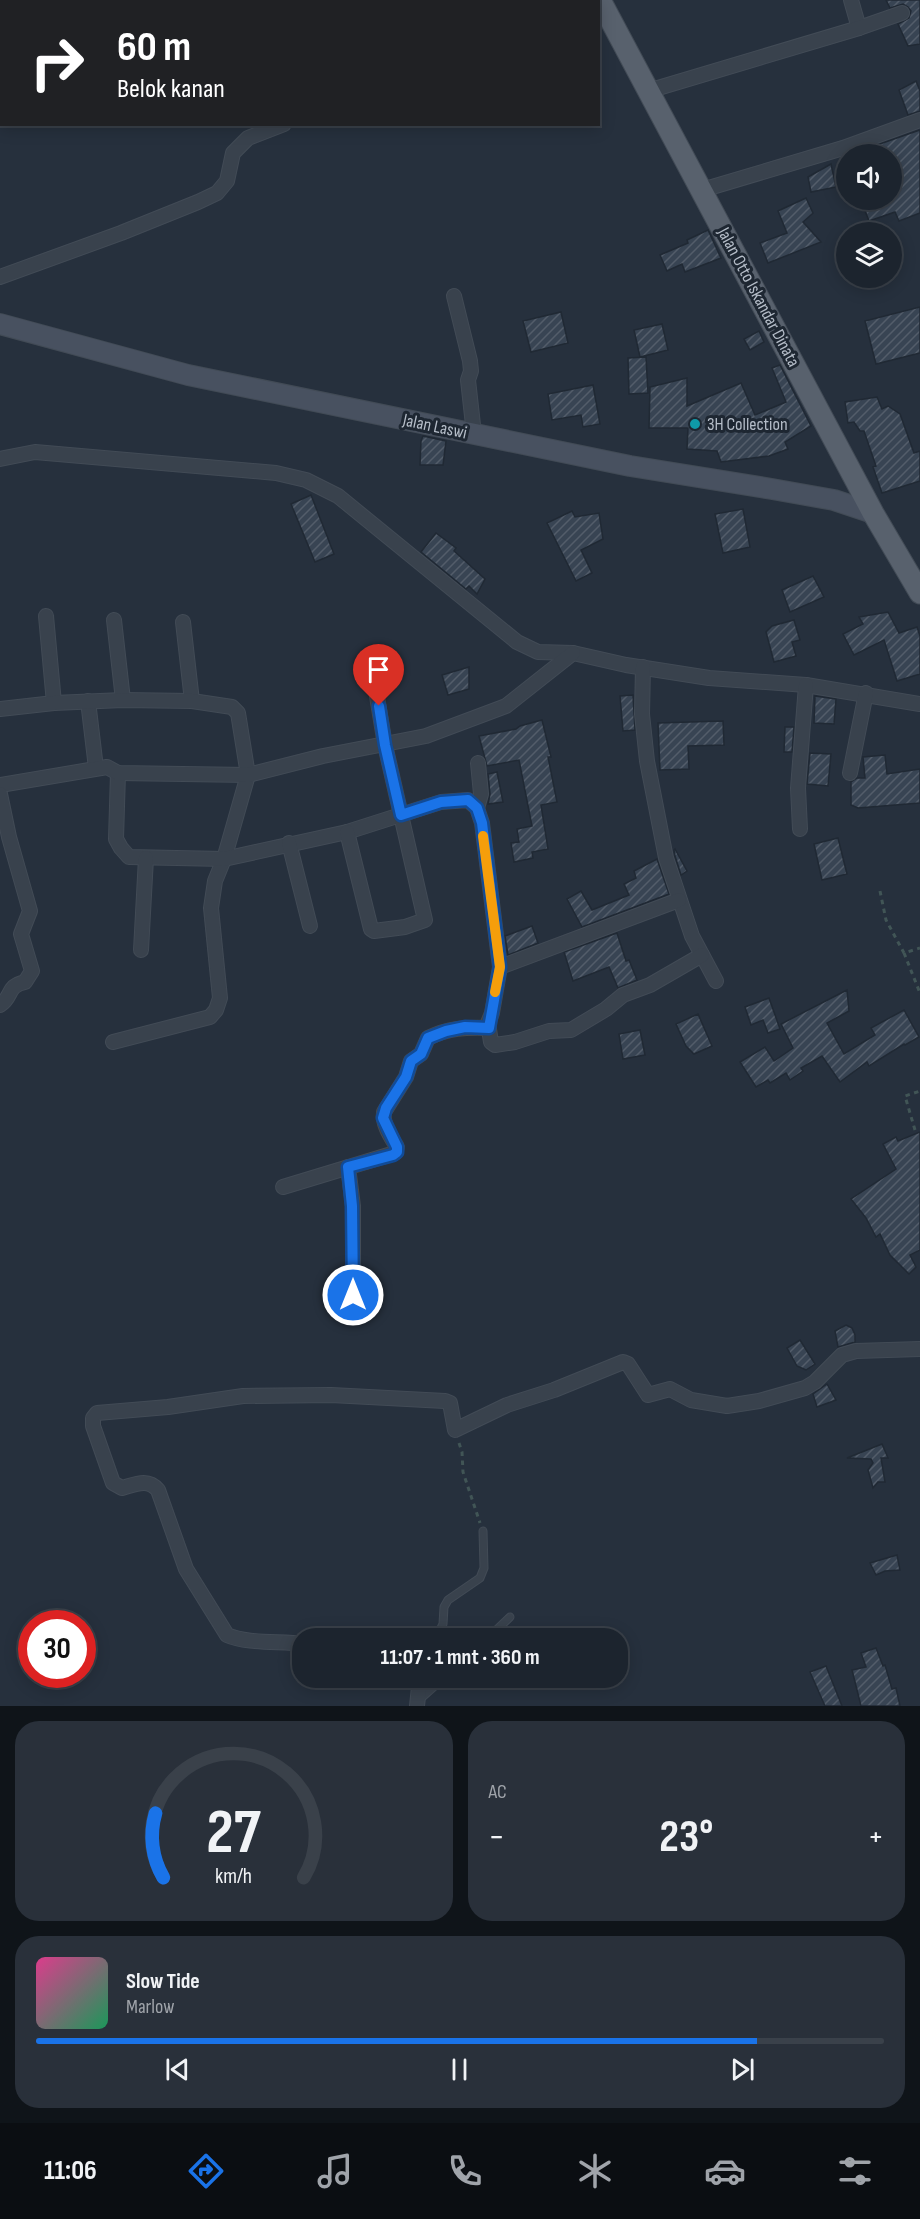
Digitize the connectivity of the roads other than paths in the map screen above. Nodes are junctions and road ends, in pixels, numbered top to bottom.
1 (600, 0) edge
2 (851, 0) edge
3 (902, 13) dead end
4 (859, 28) junction
5 (648, 91) junction
6 (920, 120) edge
7 (279, 126) edge
8 (702, 190) junction
9 (0, 278) edge
10 (454, 296) dead end
11 (0, 324) edge
12 (474, 434) junction
13 (0, 459) edge
14 (873, 513) junction
15 (920, 593) edge
16 (46, 616) dead end
17 (114, 621) dead end
18 (183, 622) dead end
19 (573, 653) junction
20 (372, 666) dead end
21 (644, 667) junction
22 (806, 685) junction
23 (866, 693) junction
24 (123, 700) junction
25 (88, 701) junction
26 (192, 701) junction
27 (54, 703) junction
28 (920, 704) edge
29 (0, 710) edge
30 (385, 745) junction
31 (478, 763) dead end
32 (96, 768) junction
33 (850, 772) dead end
34 (118, 773) junction
35 (248, 774) junction
36 (0, 785) edge
37 (0, 794) edge
38 (477, 808) junction
39 (401, 815) junction
40 (800, 829) dead end
41 (347, 832) junction
42 (289, 843) junction
43 (146, 858) junction
44 (224, 859) junction
45 (679, 900) junction
46 (310, 926) dead end
47 (141, 950) dead end
48 (702, 955) junction
49 (500, 967) junction
50 (716, 981) dead end
51 (0, 1005) edge
52 (490, 1021) junction
53 (113, 1042) dead end
54 (348, 1167) junction
55 (283, 1187) dead end
56 (353, 1295) dead end
57 (920, 1349) edge
58 (483, 1531) road end
59 (510, 1617) dead end
60 (441, 1628) edge
61 (498, 1628) edge
62 (292, 1642) edge
63 (420, 1688) edge
64 (434, 1688) edge
65 (418, 1704) edge

1 - 5 main road, Jalan Otto Iskandar Dinata
2 - 4 street
3 - 4 street
4 - 5 street
5 - 8 main road, Jalan Otto Iskandar Dinata
6 - 8 street
7 - 9 street
8 - 14 main road, Jalan Otto Iskandar Dinata
10 - 12 street
11 - 12 street, Jalan Laswi
12 - 14 street, Jalan Laswi
13 - 19 street
14 - 15 main road, Jalan Otto Iskandar Dinata
16 - 27 street
17 - 24 street
18 - 26 street
19 - 21 street
19 - 30 street
20 - 30 street
21 - 22 street
21 - 45 street
22 - 23 street
22 - 40 street
23 - 28 street
23 - 33 street
24 - 25 street
24 - 26 street
25 - 27 street
25 - 32 street
26 - 35 street
27 - 29 street
30 - 35 street
30 - 39 street
31 - 38 street
32 - 34 street
32 - 36 street
34 - 35 street
34 - 43 street
35 - 44 street
37 - 51 street
38 - 39 street
38 - 49 street
39 - 41 street
39 - 41 street
41 - 42 street
42 - 44 street
42 - 46 street
43 - 44 street
43 - 47 street
44 - 53 street
45 - 48 street
45 - 49 street
48 - 50 street
48 - 52 street
49 - 52 street
52 - 54 street
54 - 55 street
54 - 56 street
57 - 62 street
58 - 60 lane
59 - 61 lane
63 - 65 street
64 - 65 lane

